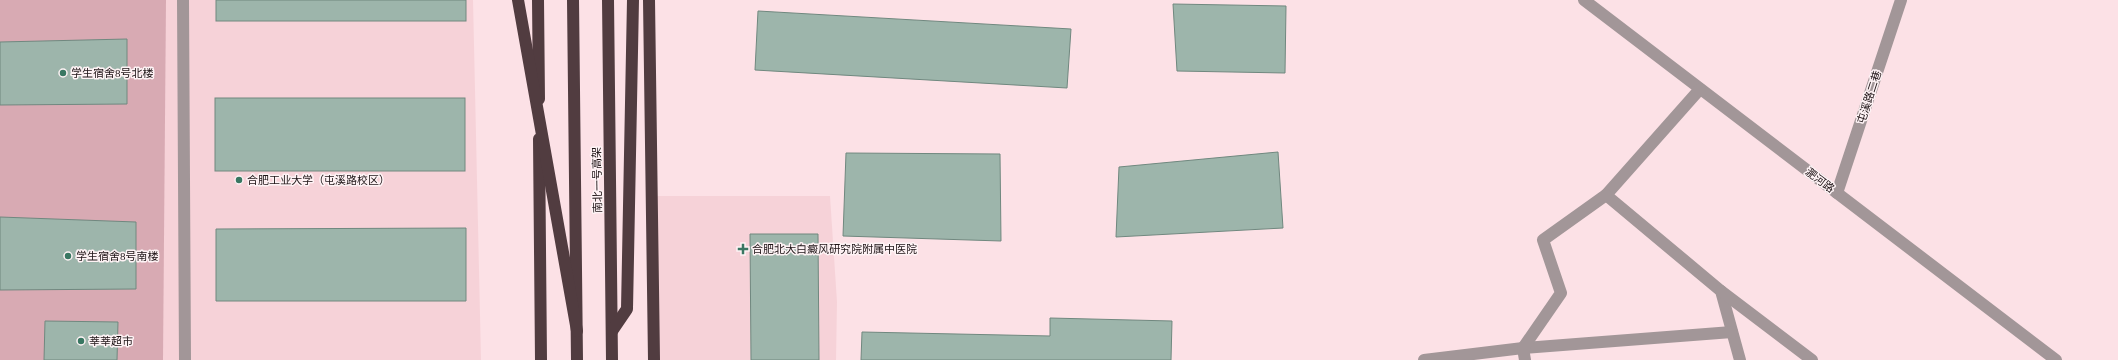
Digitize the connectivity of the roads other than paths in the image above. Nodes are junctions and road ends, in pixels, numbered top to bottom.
1 (183, 0) edge
2 (518, 0) edge
3 (538, 0) edge
4 (573, 0) edge
5 (608, 0) edge
6 (633, 0) edge
7 (649, 0) edge
8 (1584, 0) edge
9 (1901, 0) edge
10 (1700, 89) junction
11 (1837, 193) junction
12 (1606, 195) junction
13 (1721, 290) junction
14 (577, 331) junction
15 (612, 331) junction
16 (1732, 332) junction
17 (1523, 348) junction
18 (184, 360) edge
19 (541, 360) edge
20 (577, 360) edge
21 (612, 360) edge
22 (654, 360) edge
23 (1424, 360) edge
24 (1525, 360) edge
25 (1740, 360) edge
26 (1812, 360) edge
27 (2056, 360) edge

1 - 18 street
2 - 14 highway, bridge
3 - 19 highway
4 - 14 highway, 南北一号高架, bridge
5 - 15 highway, 南北一号高架
6 - 15 highway
7 - 22 highway
8 - 10 street, 淝河路
9 - 11 street, 屯溪路二巷
10 - 11 street, 淝河路
10 - 12 street
11 - 27 street, 淝河路
12 - 13 street
12 - 17 street
13 - 16 street
13 - 26 street
14 - 20 highway, 南北一号高架
15 - 21 highway, 南北一号高架
16 - 17 street
16 - 25 street
17 - 23 street
17 - 24 street

